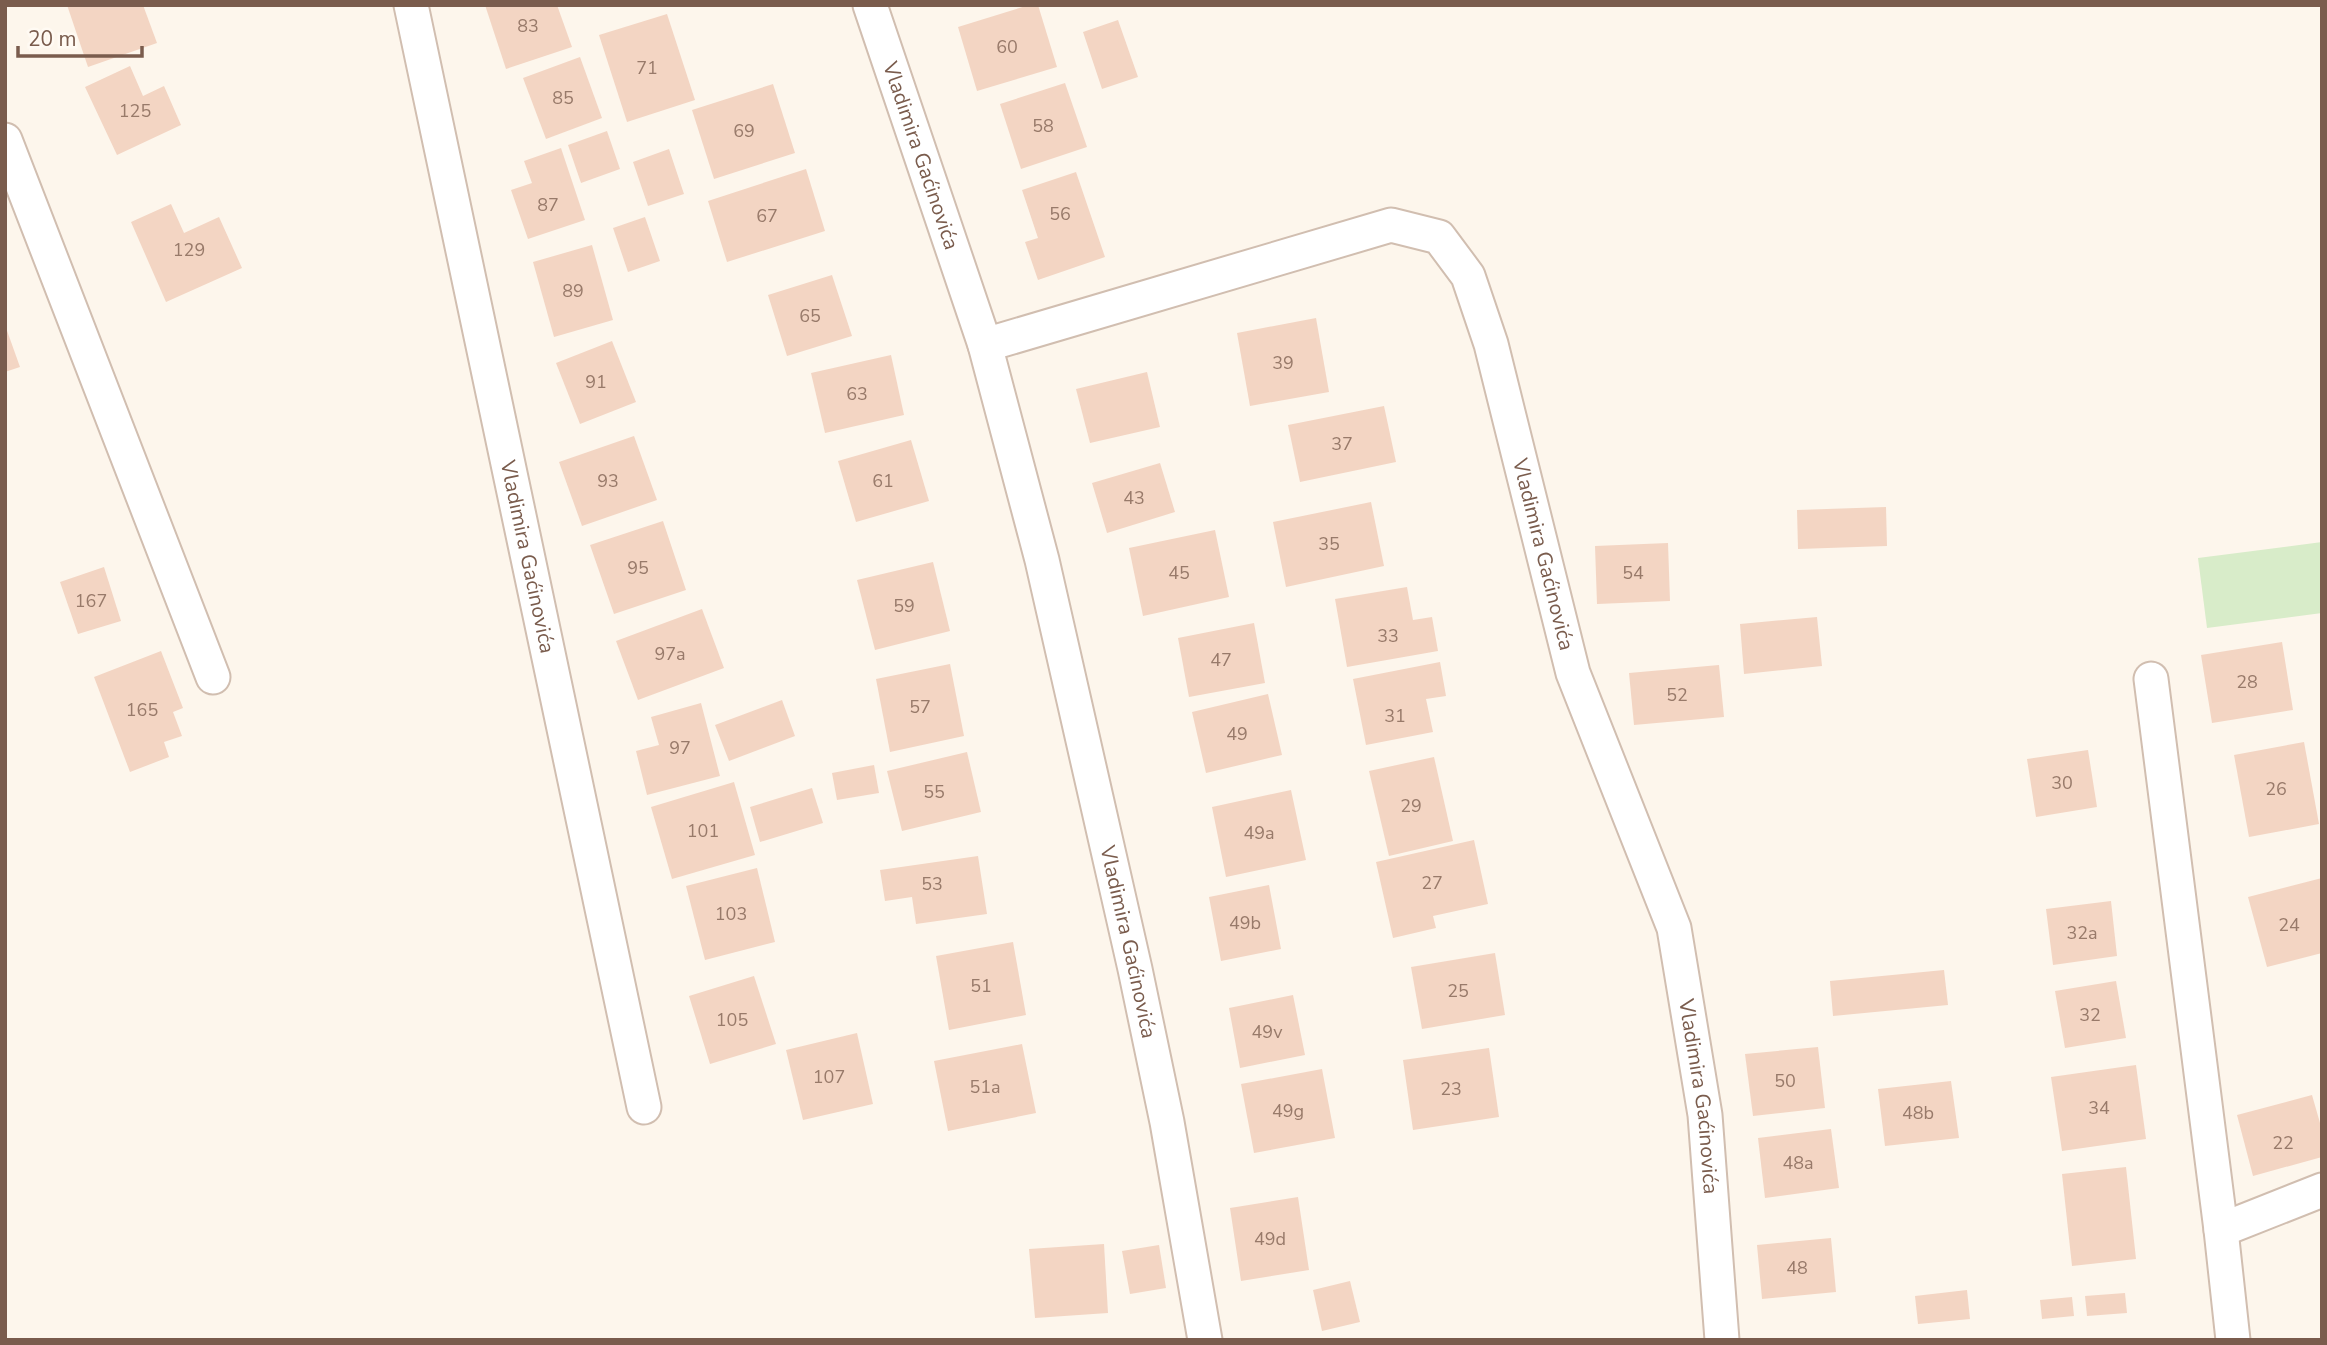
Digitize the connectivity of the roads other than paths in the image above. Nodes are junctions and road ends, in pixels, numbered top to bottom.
1 (411, 5) edge
2 (870, 5) edge
3 (5, 140) edge
4 (985, 345) junction
5 (213, 677) dead end
6 (2151, 679) dead end
7 (644, 1107) dead end
8 (2322, 1190) edge
9 (2221, 1230) junction
10 (1205, 1340) edge
11 (1723, 1340) edge
12 (2233, 1340) edge

1 - 7 street, Vladimira Gaćinovića
2 - 4 street, Vladimira Gaćinovića
3 - 5 street
4 - 10 street, Vladimira Gaćinovića
4 - 11 street, Vladimira Gaćinovića
6 - 9 street
8 - 9 street
9 - 12 street

